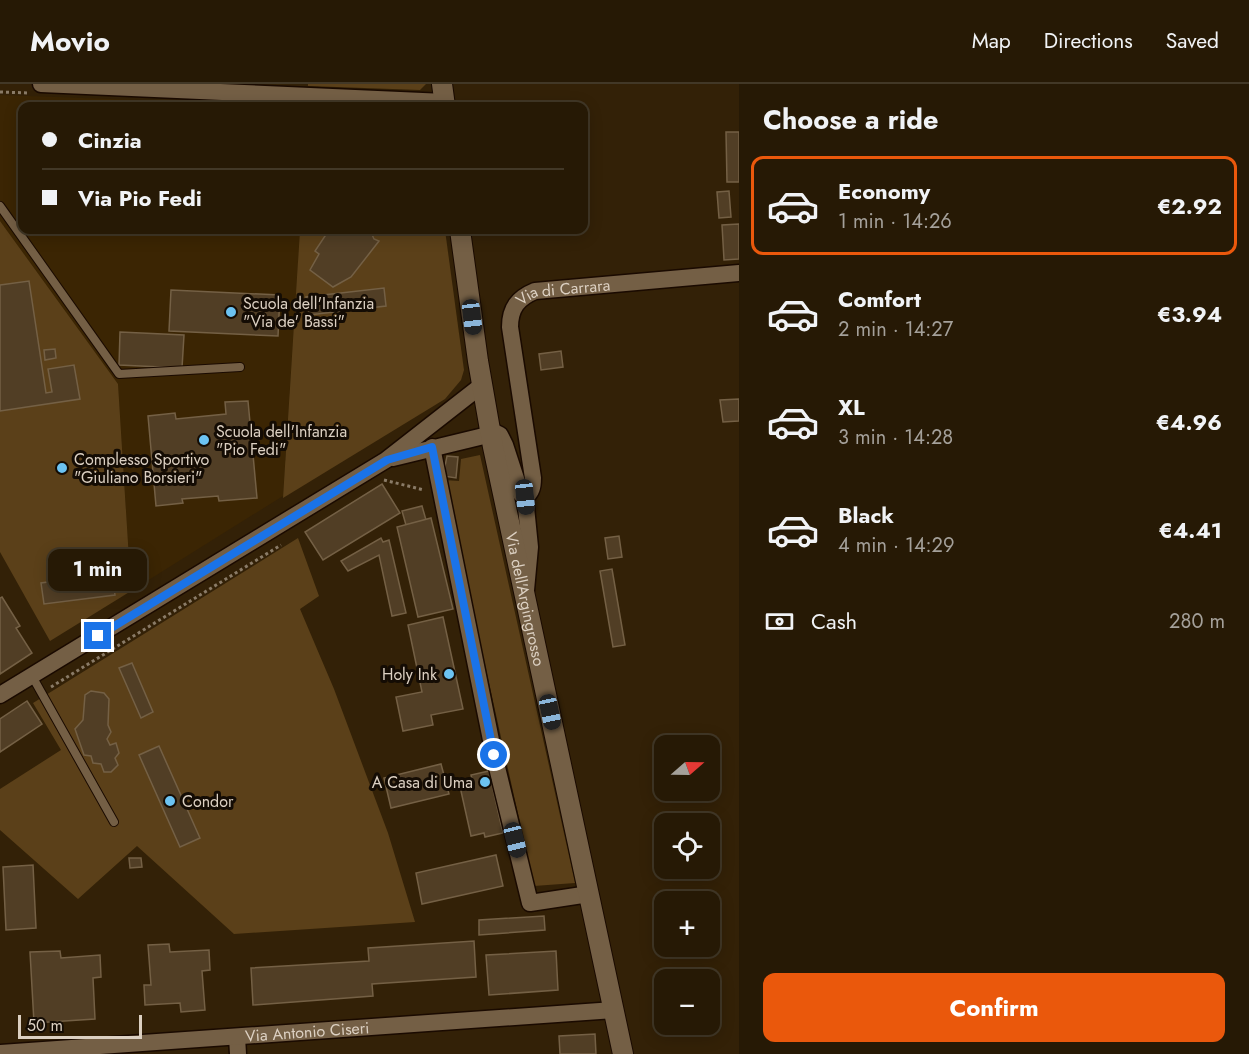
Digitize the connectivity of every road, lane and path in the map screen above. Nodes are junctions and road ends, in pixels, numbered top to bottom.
1 (42, 84) edge
2 (444, 98) edge
3 (0, 206) edge
4 (18, 231) edge
5 (20, 234) edge
6 (461, 234) edge
7 (739, 273) edge
8 (240, 367) dead end
9 (482, 385) junction
10 (490, 434) junction
11 (432, 447) junction
12 (387, 460) junction
13 (381, 479) dead end
14 (426, 490) dead end
15 (525, 497) junction
16 (286, 542) dead end
17 (525, 598) junction
18 (32, 676) junction
19 (45, 691) dead end
20 (0, 695) edge
21 (114, 822) dead end
22 (589, 894) junction
23 (614, 1010) junction
24 (237, 1037) junction
25 (0, 1053) edge
26 (238, 1054) edge
27 (623, 1054) edge

1 - 2 street
3 - 4 lane
5 - 8 lane
6 - 9 street, Via dell'Argingrosso
7 - 15 street, Via di Carrara
9 - 10 street, Via dell'Argingrosso
9 - 12 street
10 - 11 street
10 - 15 street, Via di Carrara
10 - 17 street, Via dell'Argingrosso
11 - 12 street
11 - 22 street
12 - 18 street
13 - 14 path
15 - 17 street, Via di Carrara
16 - 19 path
17 - 22 street, Via dell'Argingrosso
18 - 20 street
18 - 21 lane
22 - 23 street, Via dell'Argingrosso
23 - 24 street, Via Antonio Ciseri
23 - 27 street, Via dell'Argingrosso
24 - 25 street, Via Antonio Ciseri
24 - 26 street

